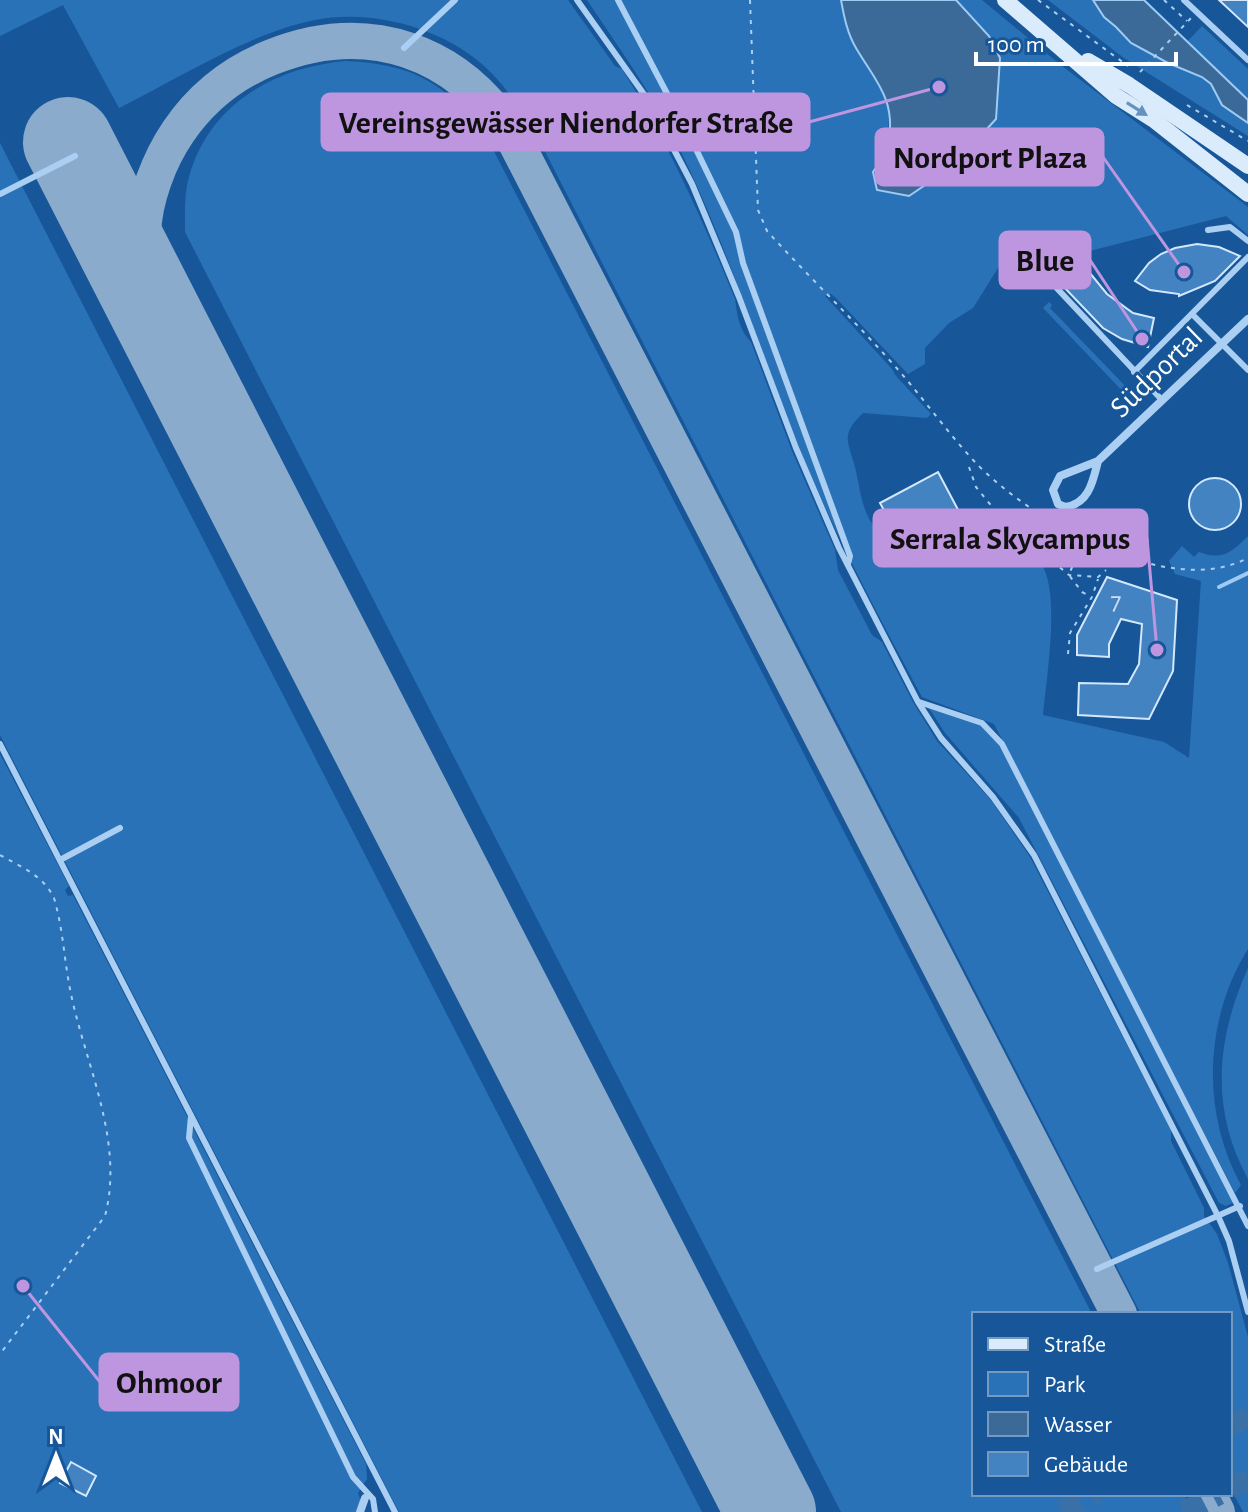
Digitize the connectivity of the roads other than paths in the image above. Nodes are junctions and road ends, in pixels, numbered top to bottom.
1 (455, 0) edge
2 (577, 0) edge
3 (618, 0) edge
4 (1005, 0) edge
5 (1184, 0) edge
6 (1056, 42) junction
7 (404, 48) dead end
8 (1248, 60) edge
9 (75, 156) dead end
10 (1248, 166) edge
11 (0, 194) edge
12 (1248, 194) edge
13 (1208, 230) dead end
14 (1248, 241) edge
15 (1248, 257) edge
16 (1051, 282) dead end
17 (1192, 314) junction
18 (1248, 319) edge
19 (1223, 342) junction
20 (1248, 370) edge
21 (1134, 372) junction
22 (1162, 400) junction
23 (1098, 461) junction
24 (848, 566) junction
25 (918, 702) junction
26 (0, 744) edge
27 (120, 828) dead end
28 (60, 860) junction
29 (75, 889) junction
30 (66, 894) dead end
31 (191, 1116) junction
32 (1240, 1206) junction
33 (1218, 1216) junction
34 (1248, 1226) edge
35 (1097, 1269) dead end
36 (1248, 1310) edge
37 (379, 1481) junction
38 (367, 1495) junction
39 (360, 1512) edge
40 (375, 1512) edge
41 (395, 1512) edge

1 - 7 lane
2 - 24 lane
3 - 24 lane
4 - 6 main road
5 - 8 lane
6 - 10 main road
6 -> 12 main road
9 - 11 lane
13 - 14 lane
15 - 17 lane
16 - 21 lane
17 - 19 lane
17 - 21 lane
18 - 19 street, Südportal
19 - 20 lane
19 - 22 street, Südportal
21 - 22 lane
22 - 23 street, Südportal
23 - 23 street, Südportal
24 - 25 lane
25 - 32 lane
25 - 33 lane
26 - 28 lane
27 - 28 lane
28 - 29 lane
29 - 30 lane
29 - 31 lane
31 - 37 lane
31 - 38 lane
32 - 33 lane
32 - 34 lane
33 - 35 lane
33 - 36 lane
37 - 38 lane
37 - 41 lane
38 - 39 street
38 - 40 lane

